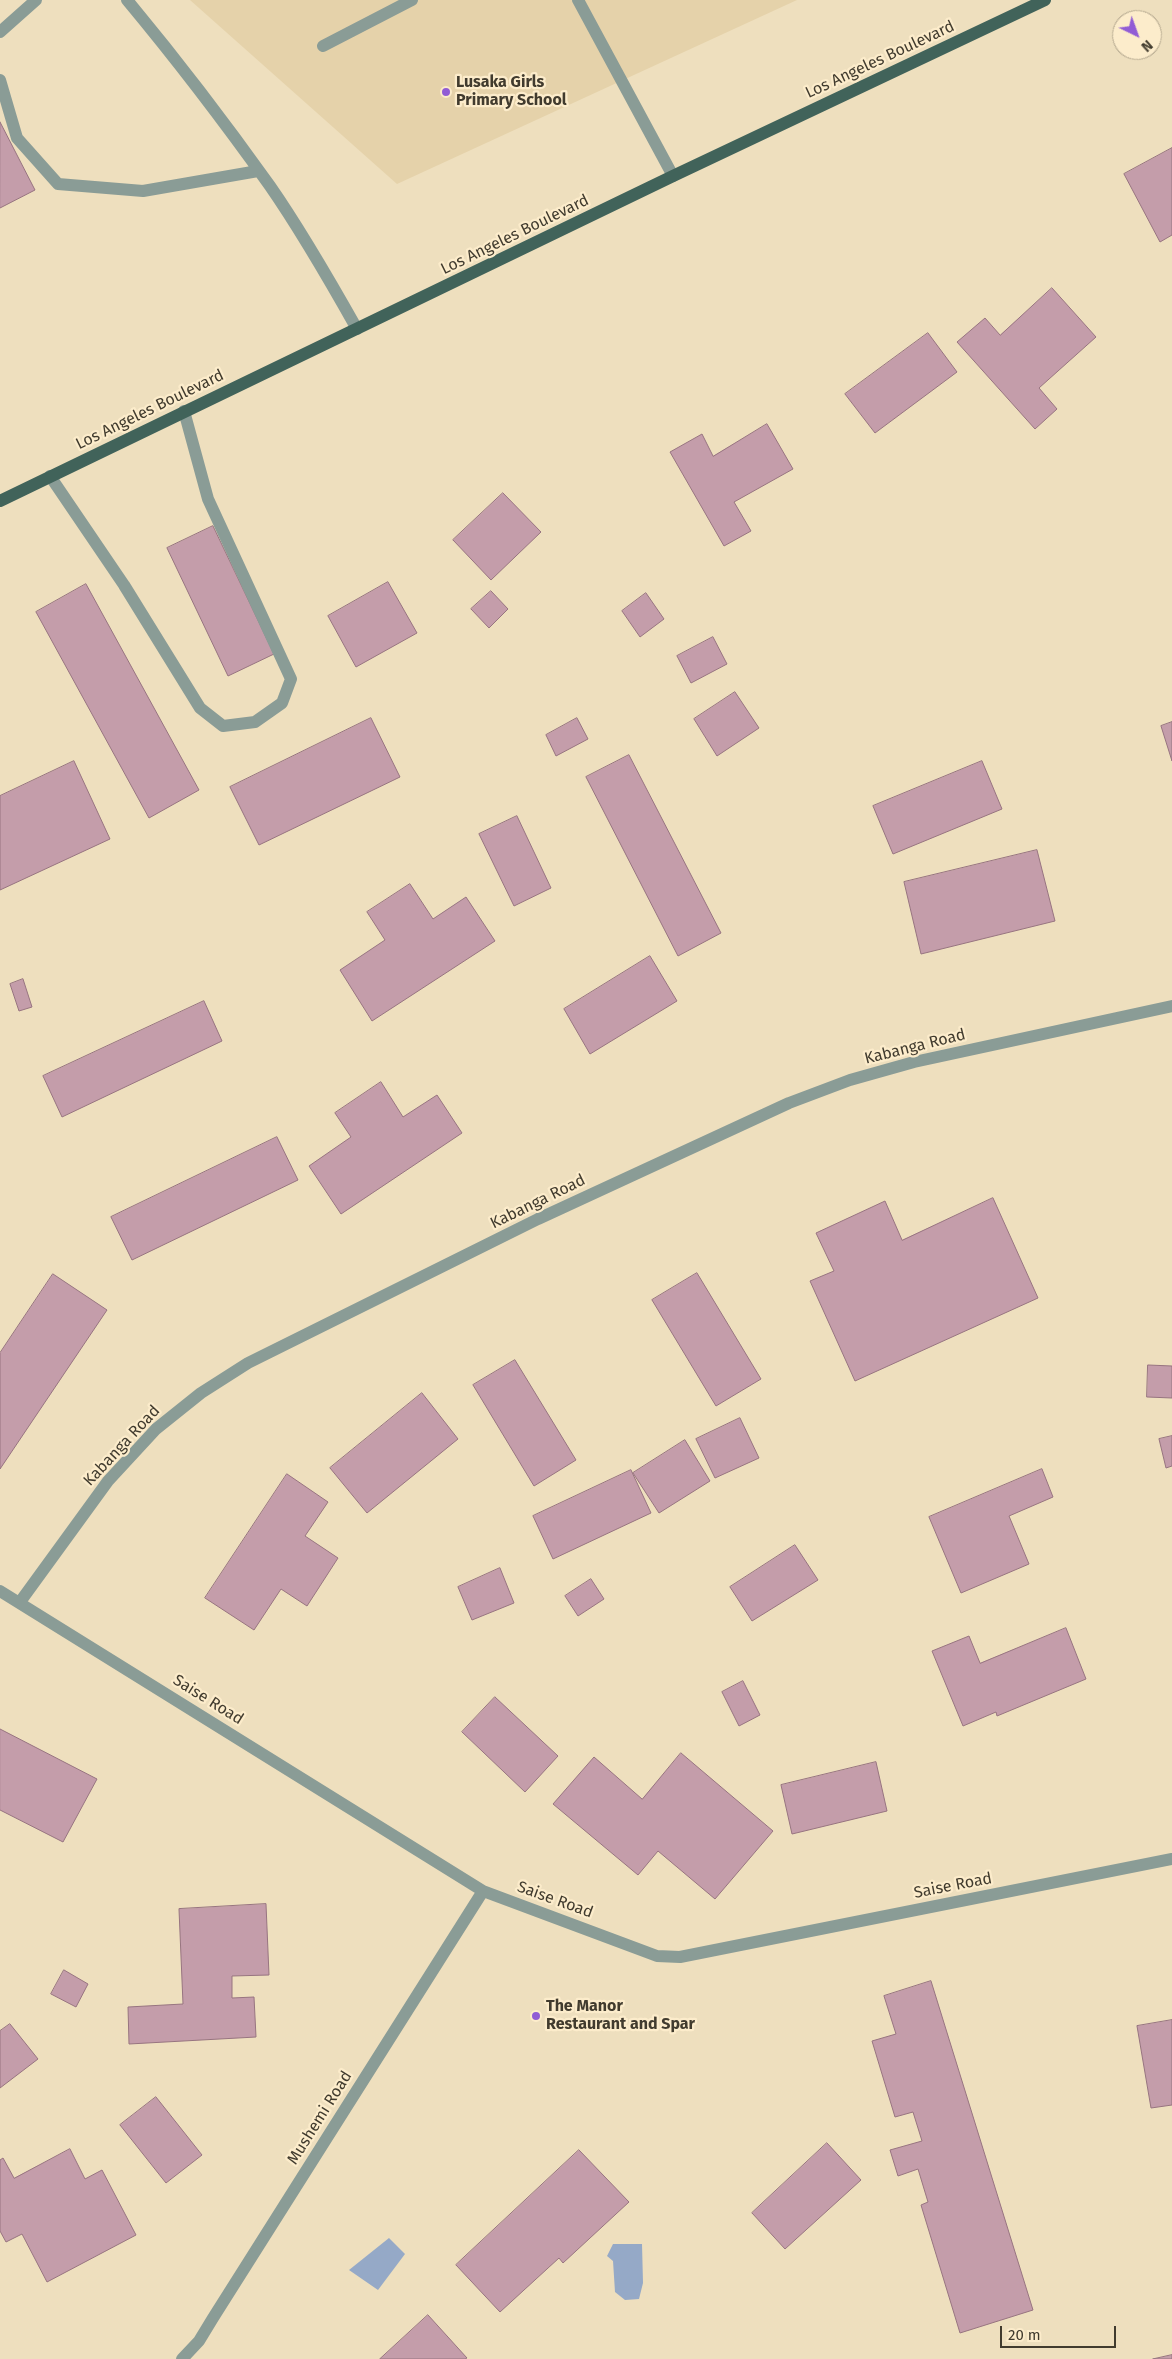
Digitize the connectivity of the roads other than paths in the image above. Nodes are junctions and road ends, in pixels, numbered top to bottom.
1 (36, 0) edge
2 (127, 0) edge
3 (412, 0) edge
4 (578, 0) edge
5 (1045, 0) edge
6 (1022, 5) edge
7 (0, 32) edge
8 (324, 46) dead end
9 (0, 80) edge
10 (258, 171) junction
11 (673, 176) junction
12 (357, 329) junction
13 (184, 411) junction
14 (50, 476) junction
15 (0, 501) edge
16 (1172, 1006) edge
17 (0, 1591) edge
18 (20, 1602) junction
19 (1172, 1859) edge
20 (482, 1891) junction
21 (182, 2359) edge

1 - 7 street
2 - 10 street
3 - 8 street
4 - 11 street
5 - 6 main road, Los Angeles Boulevard
6 - 11 main road, Los Angeles Boulevard
9 - 10 street
10 - 12 street
11 - 12 main road, Los Angeles Boulevard
12 - 13 main road, Los Angeles Boulevard
13 - 14 main road, Los Angeles Boulevard
13 - 14 street
14 - 15 main road, Los Angeles Boulevard
16 - 18 street, Kabanga Road
17 - 18 street, Saise Road
18 - 20 street, Saise Road
19 - 20 street, Saise Road
20 - 21 street, Mushemi Road

